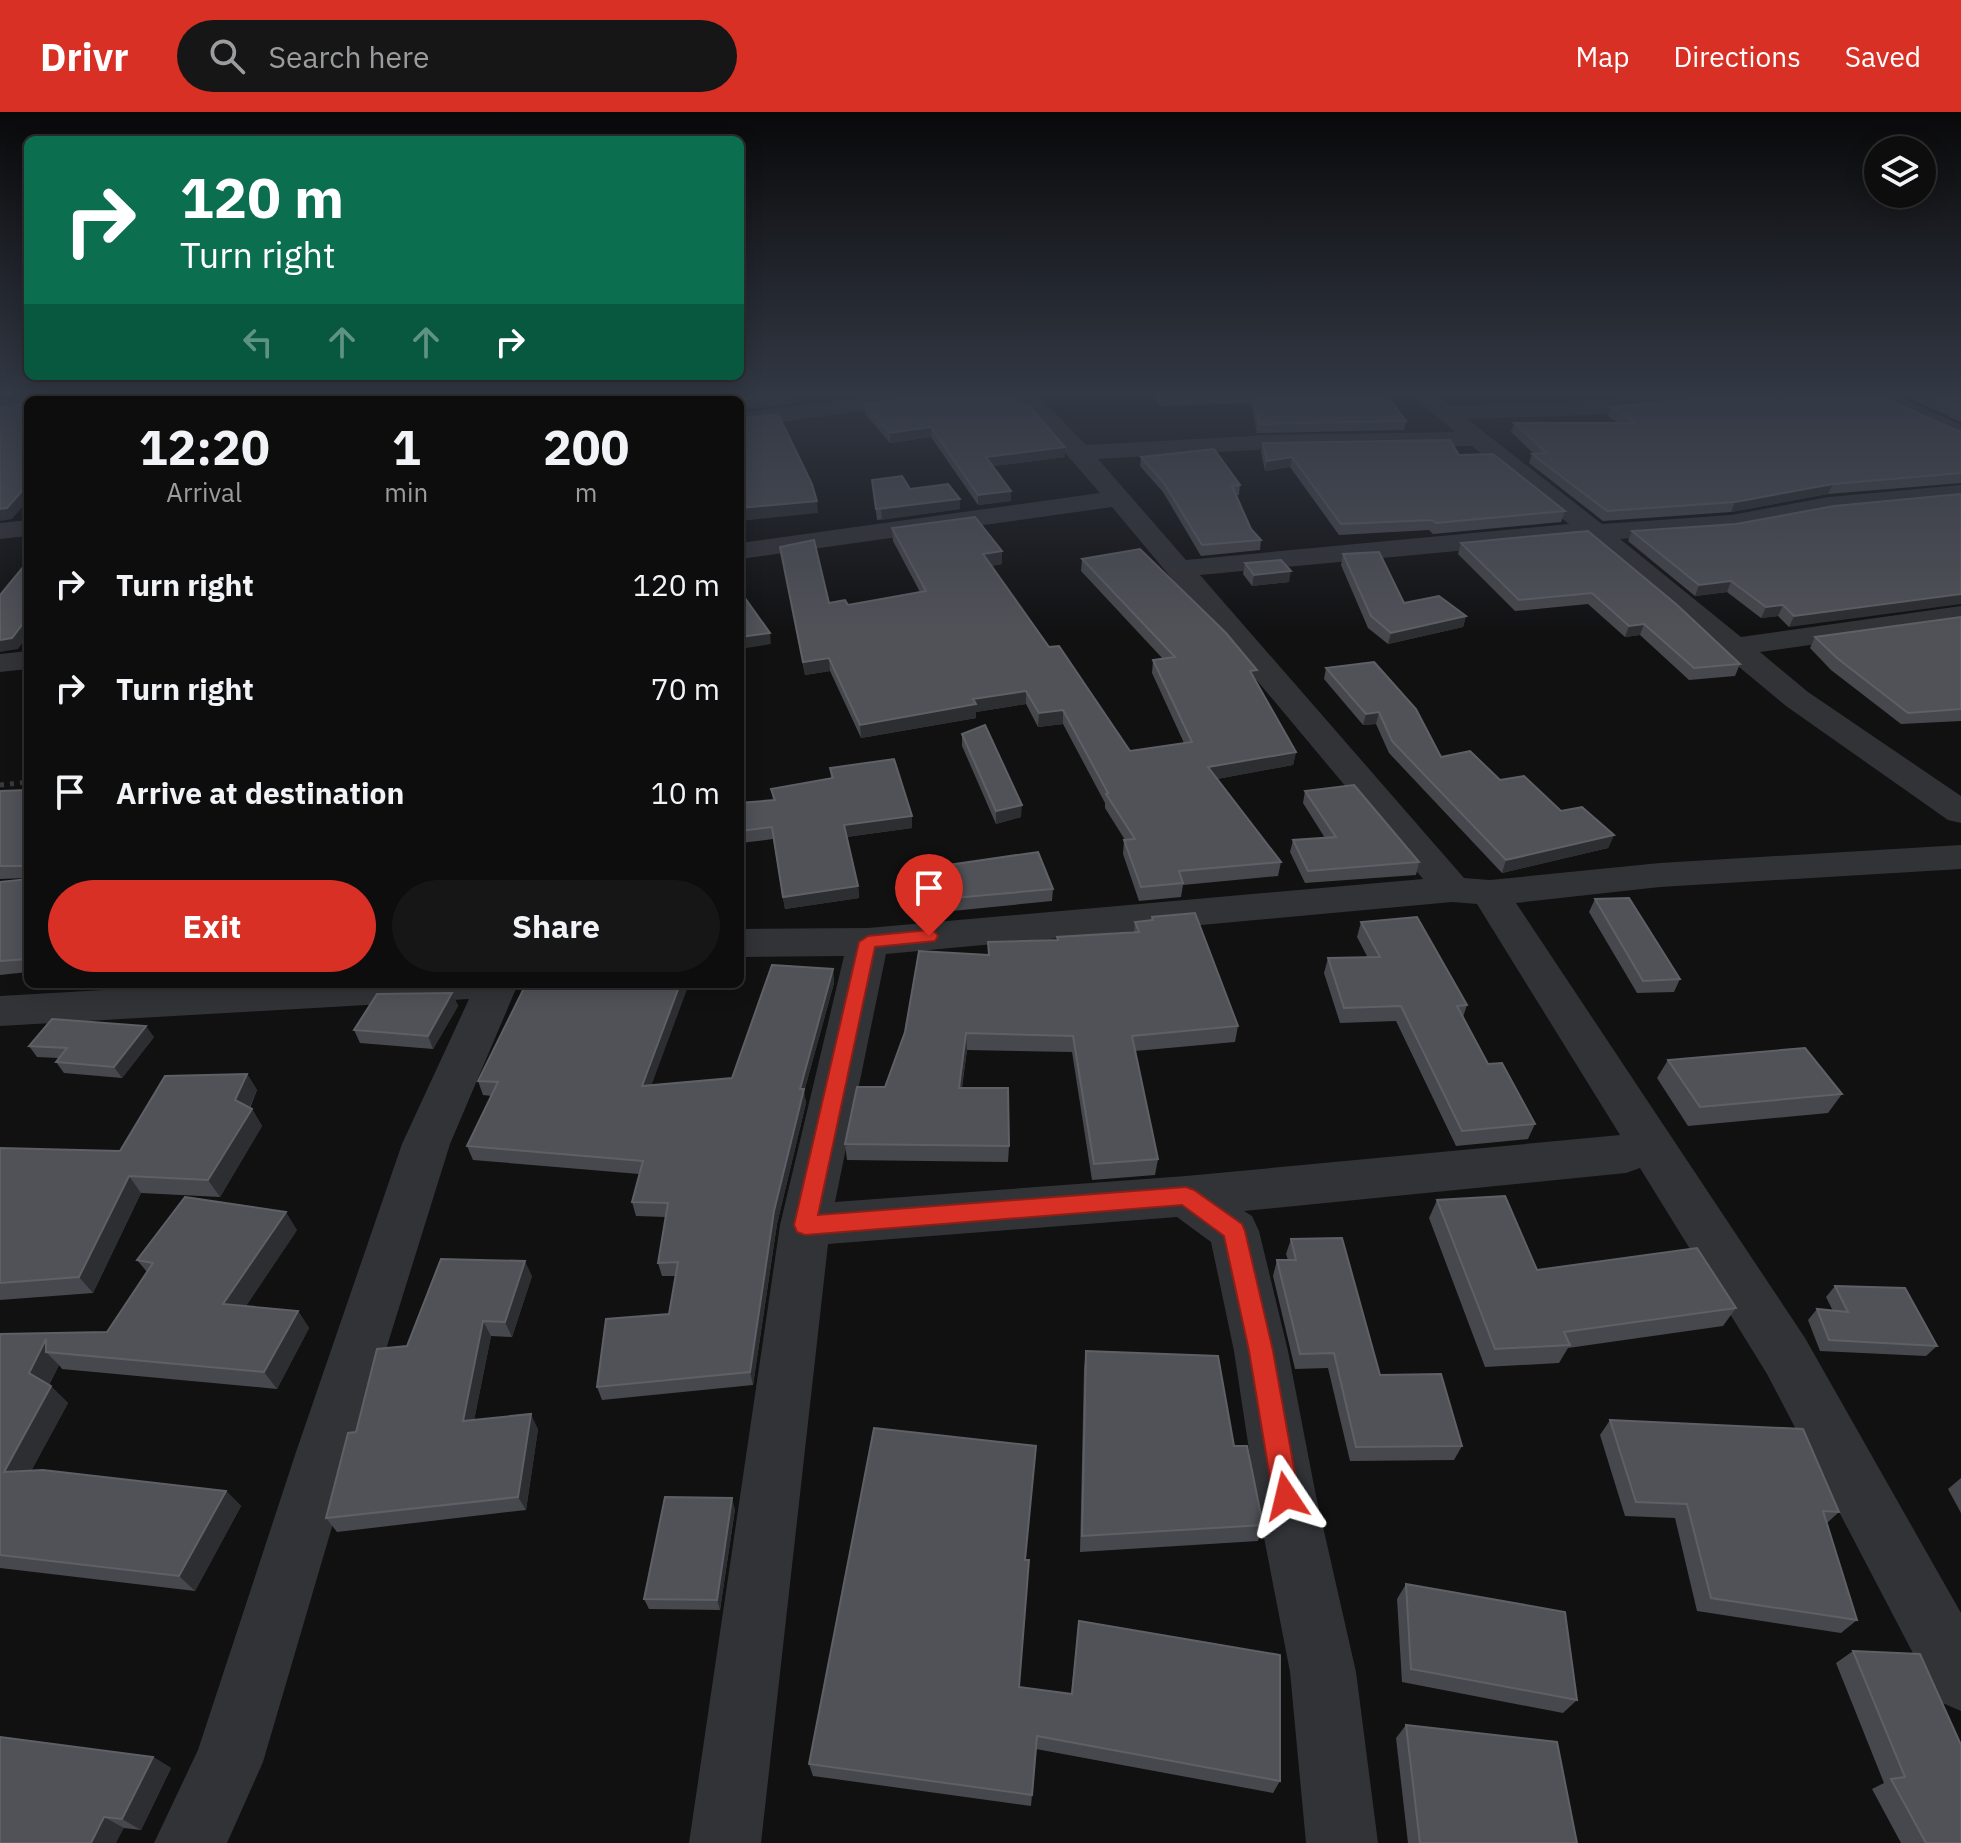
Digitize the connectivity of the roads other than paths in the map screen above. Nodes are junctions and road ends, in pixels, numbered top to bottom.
1 (1096, 472) edge
2 (1518, 472) edge
3 (1961, 493) edge
4 (1118, 498) junction
5 (24, 528) edge
6 (0, 531) edge
7 (1593, 531) junction
8 (744, 550) edge
9 (1178, 569) junction
10 (1961, 615) edge
11 (1734, 647) junction
12 (24, 660) edge
13 (0, 663) edge
14 (1961, 812) edge
15 (1961, 857) edge
16 (1471, 891) junction
17 (868, 942) junction
18 (744, 943) edge
19 (413, 988) edge
20 (495, 988) edge
21 (3, 1016) edge
22 (1626, 1154) dead end
23 (1186, 1196) junction
24 (805, 1225) junction
25 (1961, 1678) edge
26 (190, 1843) edge
27 (725, 1843) edge
28 (1342, 1843) edge

1 - 4 street
2 - 7 street
3 - 7 street
4 - 8 street
4 - 9 street
5 - 6 street
7 - 9 street
7 - 11 street
9 - 16 street
10 - 11 street
11 - 14 street
12 - 13 street
15 - 16 street
16 - 17 street
16 - 25 street
17 - 18 street
17 - 24 street
19 - 21 street
20 - 26 street
22 - 23 street
23 - 24 street
23 - 28 street
24 - 27 street

